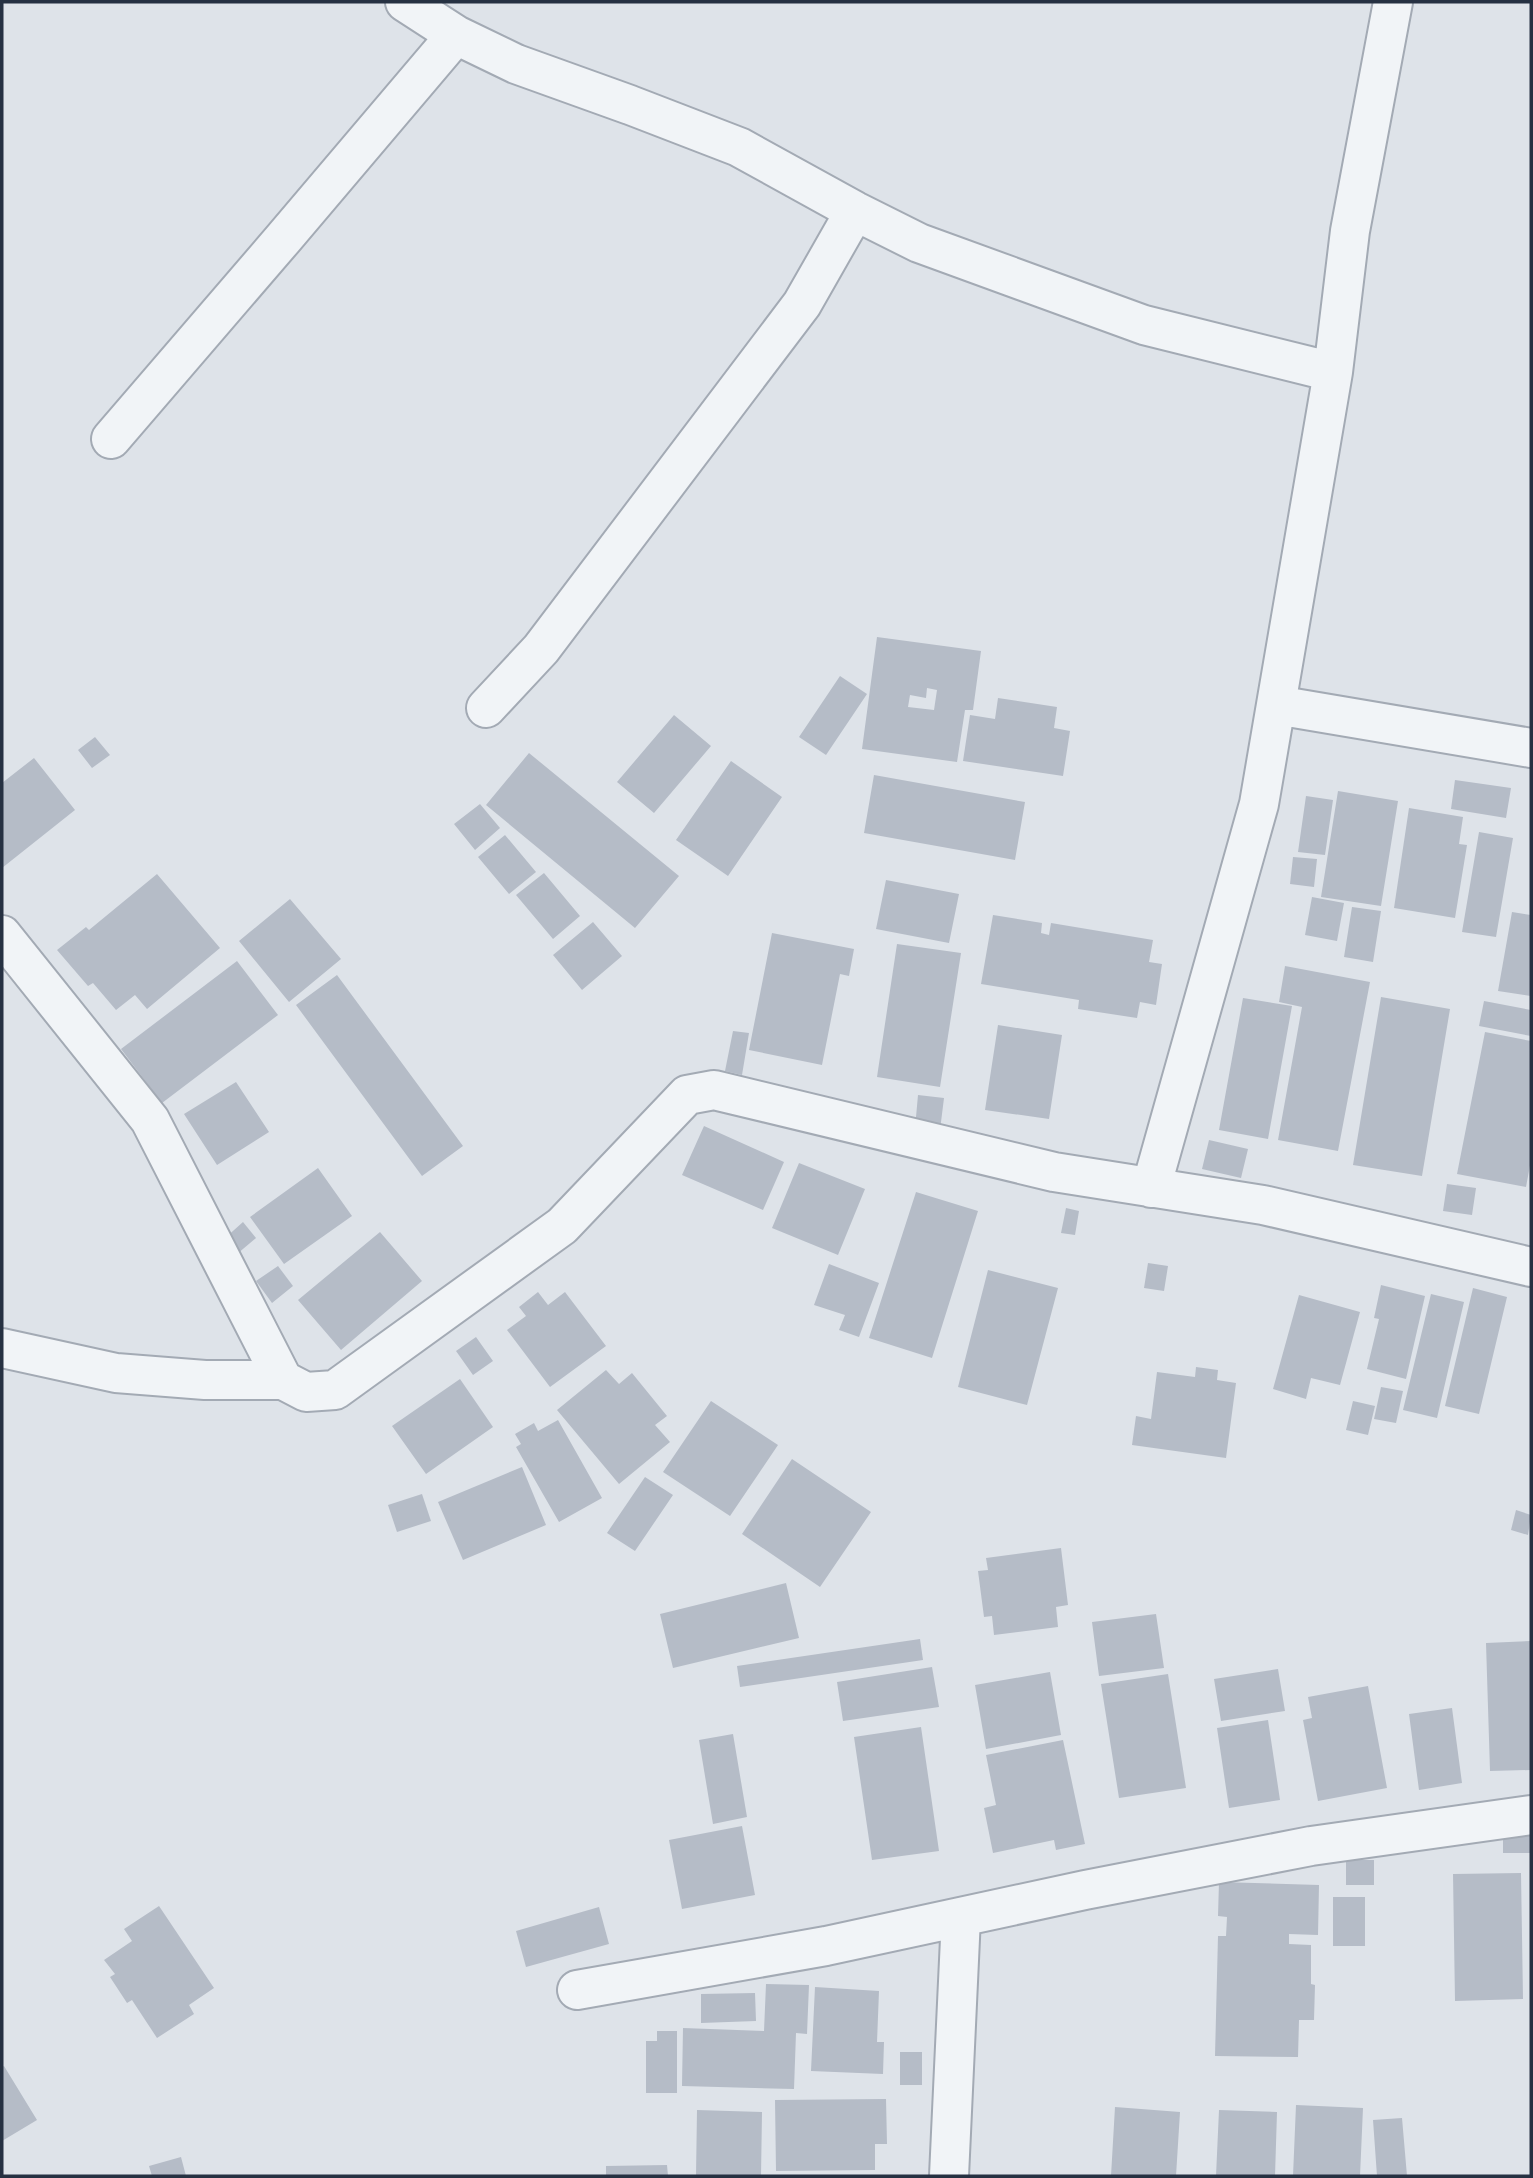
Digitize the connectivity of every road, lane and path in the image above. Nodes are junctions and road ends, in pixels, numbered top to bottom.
1 (405, 2) edge
2 (1393, 2) edge
3 (456, 35) junction
4 (855, 211) junction
5 (1333, 373) junction
6 (111, 439) dead end
7 (1276, 705) junction
8 (486, 708) dead end
9 (1531, 748) edge
10 (2, 935) edge
11 (1151, 1188) junction
12 (1531, 1268) edge
13 (2, 1348) edge
14 (283, 1380) junction
15 (1531, 1815) edge
16 (961, 1917) junction
17 (577, 1990) dead end
18 (949, 2176) edge

1 - 3 street
2 - 5 street
3 - 4 street
3 - 6 street
4 - 5 street
4 - 8 street
5 - 7 street
7 - 9 street
7 - 11 street
10 - 14 street
11 - 12 street
11 - 14 street
13 - 14 street
15 - 16 street
16 - 17 street
16 - 18 street

